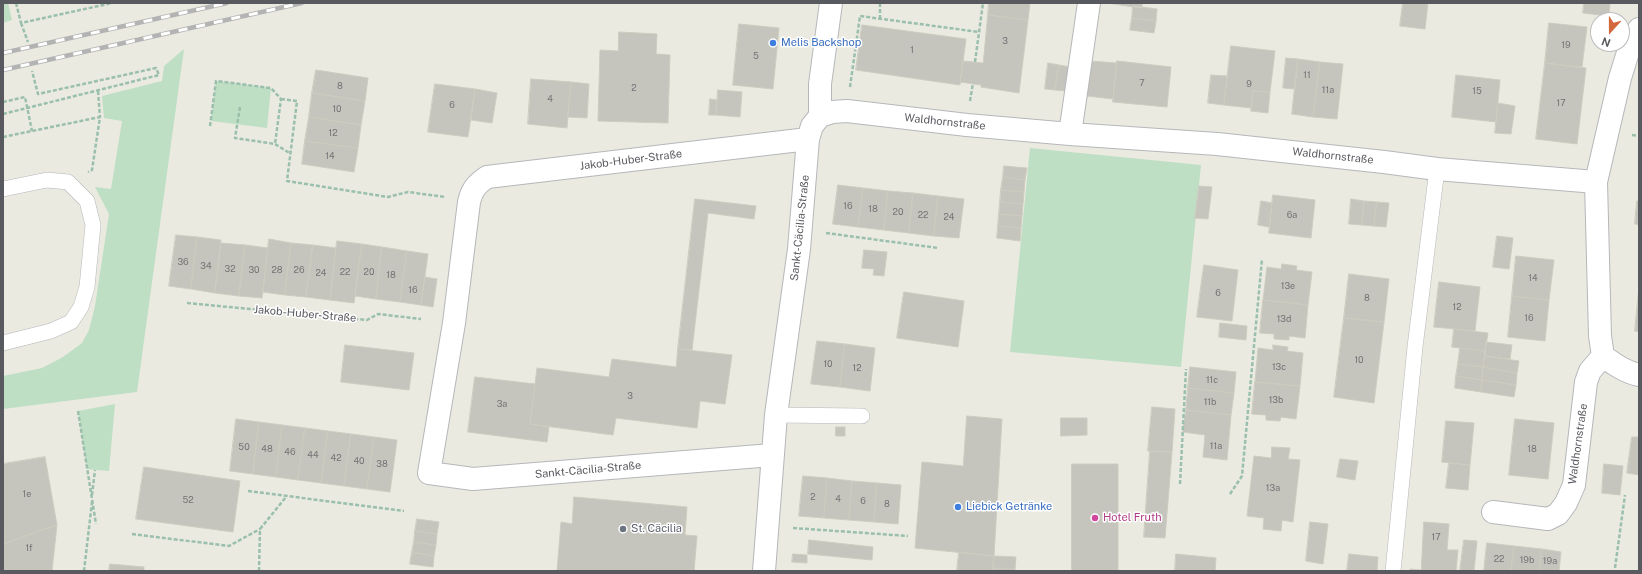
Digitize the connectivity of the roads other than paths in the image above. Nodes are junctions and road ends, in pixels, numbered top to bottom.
1 (831, 3) edge
2 (1088, 3) edge
3 (1639, 29) edge
4 (820, 116) junction
5 (1070, 134) junction
6 (808, 139) junction
7 (1437, 169) junction
8 (1596, 182) junction
9 (3, 188) edge
10 (3, 343) edge
11 (1603, 356) junction
12 (1639, 375) edge
13 (776, 415) junction
14 (862, 416) dead end
15 (772, 455) junction
16 (429, 473) joint
17 (1493, 512) dead end
18 (764, 571) edge
19 (1393, 571) edge

1 - 4 street
2 - 5 street
3 - 8 street
4 - 5 street, Waldhornstraße
4 - 6 street, Sankt-Cäcilia-Straße
5 - 7 street, Waldhornstraße
6 - 13 street, Sankt-Cäcilia-Straße
6 - 16 street, Jakob-Huber-Straße
7 - 8 street, Waldhornstraße
7 - 19 lane
8 - 11 street
9 - 10 lane
11 - 12 street
11 - 17 street, Waldhornstraße
13 - 14 lane
13 - 15 street, Sankt-Cäcilia-Straße
15 - 16 street, Sankt-Cäcilia-Straße
15 - 18 street, Sankt-Cäcilia-Straße

